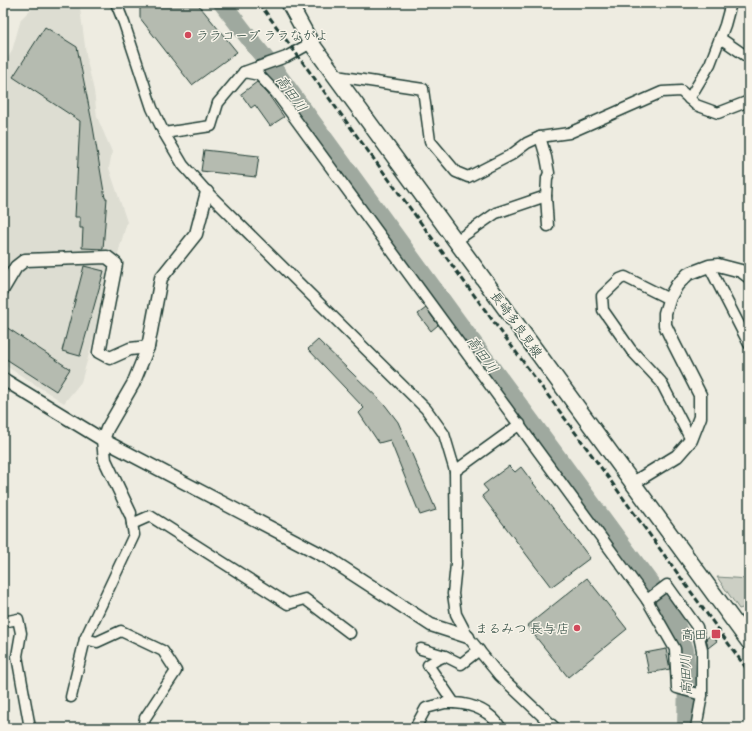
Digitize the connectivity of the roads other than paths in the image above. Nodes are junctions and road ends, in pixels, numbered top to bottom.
1 (116, 3) edge
2 (731, 3) edge
3 (295, 6) edge
4 (720, 38) junction
5 (311, 43) junction
6 (749, 58) edge
7 (249, 70) junction
8 (336, 76) junction
9 (689, 99) junction
10 (749, 101) edge
11 (164, 133) junction
12 (540, 137) junction
13 (207, 192) junction
14 (546, 196) junction
15 (548, 226) dead end
16 (456, 241) junction
17 (709, 266) junction
18 (749, 277) edge
19 (3, 289) edge
20 (669, 299) junction
21 (749, 344) edge
22 (148, 347) junction
23 (3, 379) edge
24 (520, 424) junction
25 (103, 440) junction
26 (691, 440) junction
27 (455, 471) junction
28 (633, 484) junction
29 (131, 518) junction
30 (647, 600) junction
31 (3, 622) edge
32 (350, 633) dead end
33 (468, 638) junction
34 (85, 639) junction
35 (749, 642) edge
36 (421, 649) dead end
37 (479, 650) junction
38 (445, 656) junction
39 (702, 695) junction
40 (71, 697) dead end
41 (454, 703) junction
42 (30, 728) edge
43 (143, 728) edge
44 (415, 728) edge
45 (501, 728) edge
46 (555, 728) edge
47 (696, 728) edge

1 - 11 street
2 - 4 street
3 - 5 main road, 長崎多良見線
4 - 6 street
4 - 9 street
5 - 7 street
5 - 8 main road, 長崎多良見線
7 - 11 street
7 - 24 street
8 - 12 street
8 - 16 main road, 長崎多良見線
9 - 10 street
9 - 12 street
11 - 13 street
12 - 14 street
13 - 22 street
13 - 27 street
14 - 15 street
14 - 16 street
16 - 28 main road, 長崎多良見線
17 - 18 street
17 - 20 street
17 - 21 street
19 - 22 street
20 - 26 street
20 - 26 street
22 - 25 street
23 - 25 street
24 - 27 street
24 - 30 street
25 - 29 street
25 - 33 street
26 - 28 street
27 - 33 street
28 - 35 main road, 長崎多良見線
29 - 32 street
29 - 34 street
30 - 39 street
30 - 39 street
31 - 42 street
33 - 37 street
34 - 40 street
34 - 43 street
36 - 38 street
37 - 38 street
37 - 46 street
38 - 41 street
39 - 47 street
41 - 44 street
41 - 45 street

